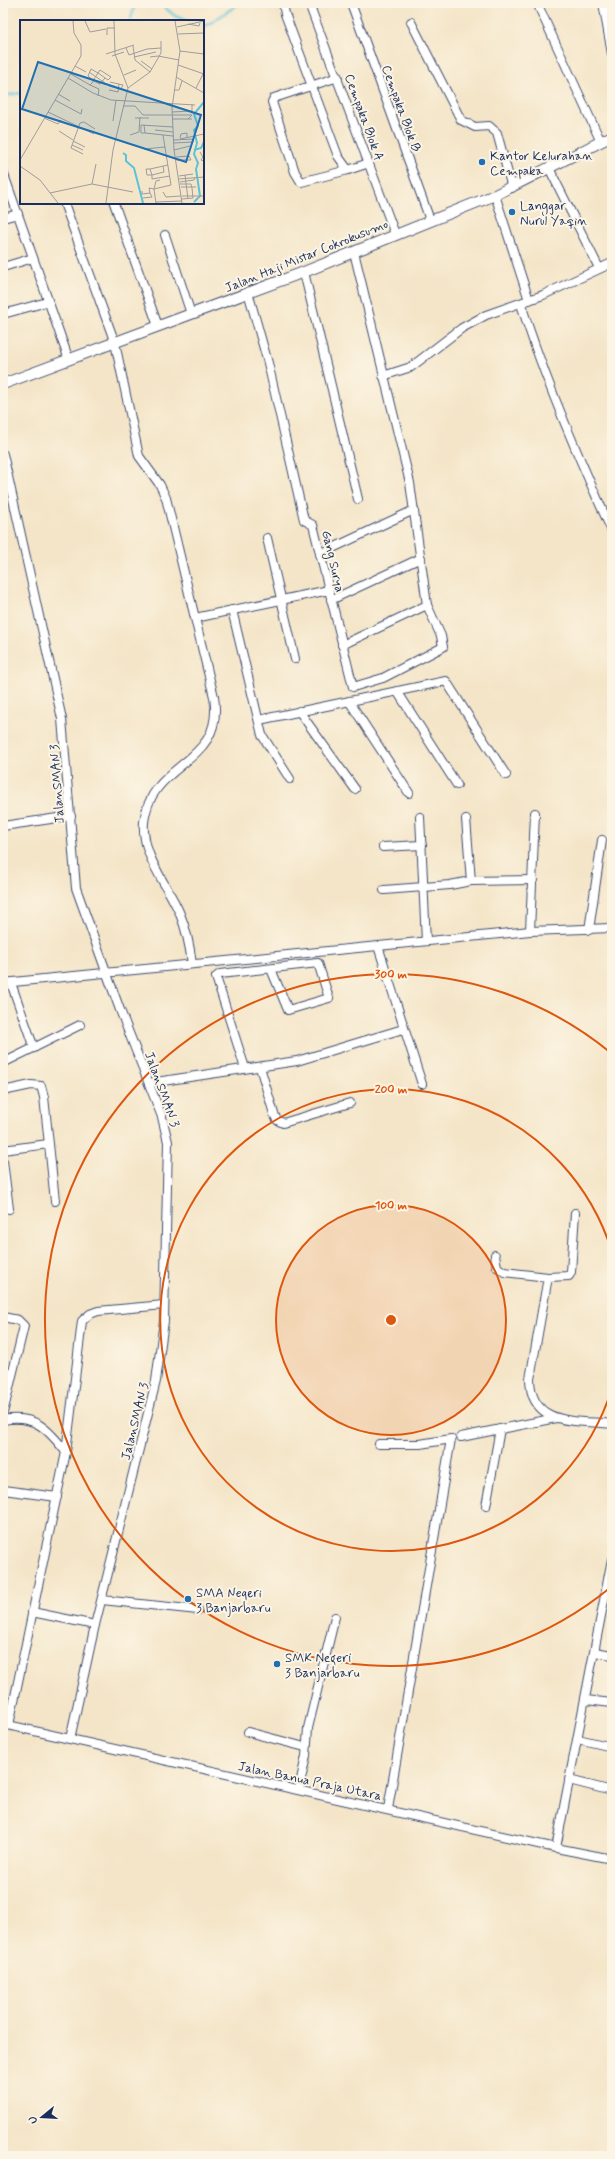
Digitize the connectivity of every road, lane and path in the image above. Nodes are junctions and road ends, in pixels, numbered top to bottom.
1 (283, 3) edge
2 (351, 3) edge
3 (538, 3) edge
4 (604, 3) edge
5 (313, 6) edge
6 (411, 22) dead end
7 (612, 54) edge
8 (338, 77) junction
9 (313, 85) junction
10 (612, 136) edge
11 (601, 142) junction
12 (369, 163) junction
13 (549, 168) junction
14 (348, 170) junction
15 (3, 172) edge
16 (512, 188) junction
17 (495, 195) junction
18 (64, 204) edge
19 (114, 204) edge
20 (18, 214) junction
21 (3, 218) edge
22 (430, 220) junction
23 (395, 234) junction
24 (165, 235) dead end
25 (354, 252) junction
26 (33, 258) junction
27 (612, 262) edge
28 (3, 267) edge
29 (599, 268) junction
30 (304, 272) junction
31 (248, 292) junction
32 (529, 300) junction
33 (48, 302) junction
34 (521, 304) junction
35 (3, 314) edge
36 (191, 314) junction
37 (158, 326) junction
38 (115, 343) junction
39 (69, 360) junction
40 (383, 376) junction
41 (3, 384) edge
42 (3, 454) edge
43 (358, 499) dead end
44 (414, 510) junction
45 (612, 531) edge
46 (267, 538) dead end
47 (320, 554) junction
48 (421, 558) junction
49 (329, 590) junction
50 (282, 599) junction
51 (331, 600) junction
52 (427, 605) junction
53 (232, 610) junction
54 (195, 618) junction
55 (342, 645) junction
56 (295, 659) dead end
57 (353, 687) junction
58 (397, 691) junction
59 (352, 700) junction
60 (300, 711) junction
61 (259, 720) junction
62 (506, 775) dead end
63 (290, 779) dead end
64 (457, 785) dead end
65 (355, 789) dead end
66 (408, 793) dead end
67 (535, 813) dead end
68 (70, 816) junction
69 (420, 817) dead end
70 (466, 819) dead end
71 (3, 826) edge
72 (602, 840) dead end
73 (422, 845) junction
74 (382, 847) dead end
75 (533, 880) junction
76 (471, 881) junction
77 (423, 888) junction
78 (384, 890) dead end
79 (612, 928) edge
80 (530, 930) junction
81 (589, 930) junction
82 (426, 941) junction
83 (378, 946) junction
84 (192, 964) junction
85 (271, 969) junction
86 (107, 973) junction
87 (7, 983) edge
88 (80, 1025) dead end
89 (403, 1029) junction
90 (34, 1048) junction
91 (3, 1063) edge
92 (260, 1067) junction
93 (245, 1068) junction
94 (149, 1083) junction
95 (422, 1084) dead end
96 (3, 1091) edge
97 (350, 1103) dead end
98 (48, 1144) junction
99 (3, 1150) edge
100 (3, 1161) edge
101 (55, 1201) dead end
102 (9, 1209) dead end
103 (575, 1213) dead end
104 (495, 1255) dead end
105 (548, 1277) junction
106 (164, 1305) junction
107 (3, 1317) edge
108 (3, 1413) edge
109 (558, 1418) junction
110 (3, 1420) edge
111 (612, 1424) edge
112 (500, 1429) junction
113 (461, 1437) dead end
114 (379, 1444) dead end
115 (66, 1452) junction
116 (3, 1490) edge
117 (58, 1497) junction
118 (486, 1506) dead end
119 (612, 1559) edge
120 (102, 1600) junction
121 (198, 1610) dead end
122 (32, 1612) junction
123 (335, 1617) dead end
124 (95, 1624) junction
125 (595, 1652) junction
126 (612, 1656) edge
127 (586, 1700) junction
128 (612, 1703) edge
129 (6, 1724) edge
130 (248, 1732) dead end
131 (578, 1739) junction
132 (70, 1740) junction
133 (305, 1747) junction
134 (612, 1747) edge
135 (569, 1780) junction
136 (299, 1789) junction
137 (612, 1791) edge
138 (388, 1809) junction
139 (556, 1848) junction
140 (612, 1859) edge

1 - 9 street
2 - 22 street, Cempaka Blok B
3 - 11 street
4 - 7 street
5 - 8 street, Cempaka Blok A
6 - 16 street
8 - 9 street
8 - 12 street, Cempaka Blok A
9 - 14 street
9 - 14 street
10 - 11 main road, Jalan Haji Mistar Cokrokusumo
11 - 13 main road, Jalan Haji Mistar Cokrokusumo
12 - 14 street
12 - 23 street, Cempaka Blok A
13 - 16 main road, Jalan Haji Mistar Cokrokusumo
13 - 29 street
15 - 20 street
16 - 17 main road, Jalan Haji Mistar Cokrokusumo
17 - 22 main road, Jalan Haji Mistar Cokrokusumo
17 - 32 street
18 - 38 street
19 - 37 street
20 - 21 street
20 - 26 street
22 - 23 main road, Jalan Haji Mistar Cokrokusumo
23 - 25 main road, Jalan Haji Mistar Cokrokusumo
24 - 36 street
25 - 30 main road, Jalan Haji Mistar Cokrokusumo
25 - 40 street
26 - 28 street
26 - 33 street
27 - 29 street
29 - 32 street
30 - 31 main road, Jalan Haji Mistar Cokrokusumo
30 - 43 street
31 - 36 main road, Jalan Haji Mistar Cokrokusumo
31 - 47 street, Gang Surya
32 - 34 street
33 - 35 street
33 - 39 street
34 - 40 street
34 - 45 street
36 - 37 main road, Jalan Haji Mistar Cokrokusumo
37 - 38 main road, Jalan Haji Mistar Cokrokusumo
38 - 39 main road, Jalan Haji Mistar Cokrokusumo
38 - 54 street
39 - 41 main road, Jalan Haji Mistar Cokrokusumo
40 - 44 street
42 - 68 street, JalanSMAN 3
44 - 47 street
44 - 48 street
46 - 50 street
47 - 49 street, Gang Surya
48 - 51 street
48 - 52 street
49 - 50 street
49 - 51 street, Gang Surya
50 - 53 street
50 - 56 street
51 - 55 street, Gang Surya
52 - 55 street
52 - 57 street
53 - 54 street
53 - 61 street
54 - 84 street
55 - 57 street, Gang Surya
57 - 59 street, Gang Surya
58 - 59 street
58 - 62 street
58 - 64 street
59 - 60 street
59 - 66 street, Gang Surya
60 - 61 street
60 - 65 street
61 - 63 street
67 - 75 street
68 - 71 street
68 - 86 street, JalanSMAN 3
69 - 73 street
70 - 76 street
72 - 81 street
73 - 74 street
73 - 77 street
75 - 76 street
75 - 80 street
76 - 77 street
77 - 78 street
77 - 82 street
79 - 81 street
80 - 81 street
80 - 82 street
82 - 83 street
83 - 84 street
83 - 89 street
84 - 86 street
85 - 85 street
85 - 93 street
86 - 87 street
86 - 94 street, JalanSMAN 3
87 - 90 street
88 - 90 street
89 - 92 street
89 - 95 street
90 - 91 street
92 - 93 street
92 - 97 street
93 - 94 street
94 - 106 street, JalanSMAN 3
96 - 98 street
98 - 99 street
98 - 101 street
100 - 102 street
103 - 105 street
104 - 105 street
105 - 109 street
106 - 115 street
106 - 120 street, JalanSMAN 3
107 - 108 street
109 - 111 street
109 - 112 street
110 - 115 street
112 - 113 street
112 - 118 street
114 - 138 street
115 - 117 street
116 - 117 street
117 - 122 street
119 - 125 street
120 - 121 street
120 - 124 street, JalanSMAN 3
122 - 124 street
122 - 129 street
123 - 133 street
124 - 132 street, JalanSMAN 3
125 - 126 street
125 - 127 street
127 - 128 street
127 - 131 street
129 - 132 street, Jalan Banua Praja Utara
130 - 133 street
131 - 134 street
131 - 135 street
132 - 136 street, Jalan Banua Praja Utara
133 - 136 street
135 - 137 street
135 - 139 street
136 - 138 street, Jalan Banua Praja Utara
138 - 139 street, Jalan Banua Praja Utara
139 - 140 street, Jalan Banua Praja Utara

